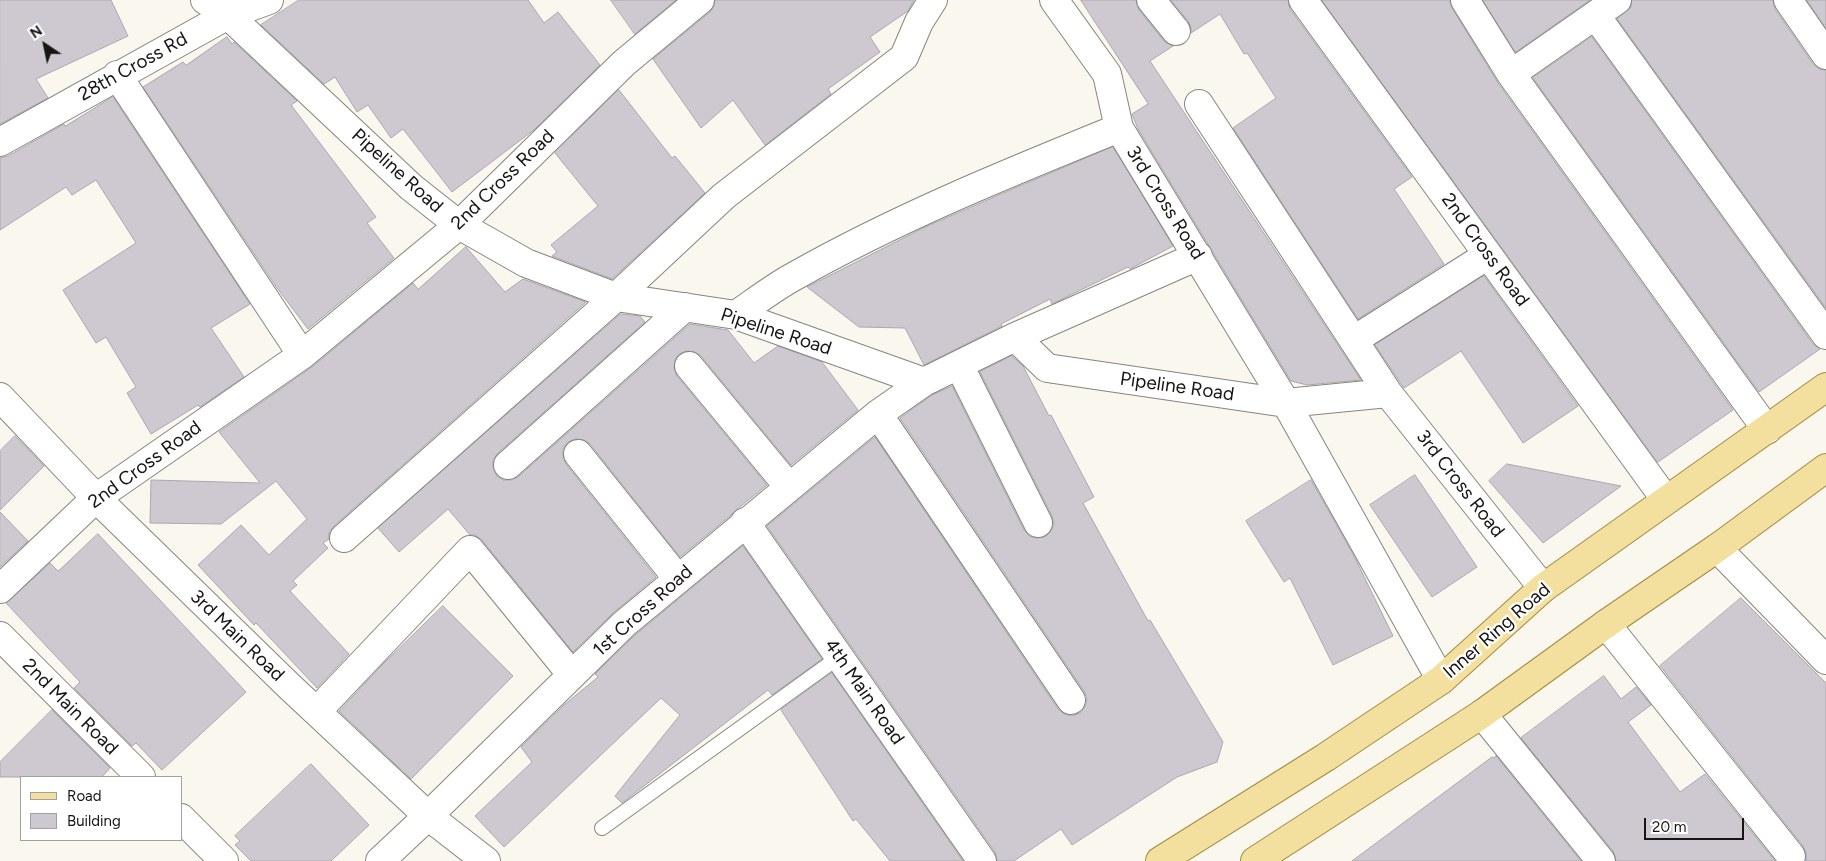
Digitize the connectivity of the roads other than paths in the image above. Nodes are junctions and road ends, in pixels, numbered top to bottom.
1 (205, 0) edge
2 (269, 0) edge
3 (700, 0) edge
4 (933, 0) edge
5 (1054, 0) edge
6 (1151, 0) edge
7 (1303, 0) edge
8 (1465, 0) edge
9 (1617, 0) edge
10 (1788, 0) edge
11 (228, 15) junction
12 (1596, 16) junction
13 (1176, 31) dead end
14 (1826, 55) edge
15 (1511, 74) junction
16 (117, 75) junction
17 (1199, 104) dead end
18 (1118, 128) junction
19 (0, 142) edge
20 (459, 225) junction
21 (1488, 255) junction
22 (1198, 256) junction
23 (616, 297) junction
24 (685, 308) junction
25 (736, 315) junction
26 (1826, 336) edge
27 (1016, 337) junction
28 (1354, 340) junction
29 (302, 355) junction
30 (960, 365) junction
31 (689, 366) dead end
32 (924, 382) junction
33 (1826, 388) edge
34 (1388, 393) junction
35 (0, 397) edge
36 (1286, 403) junction
37 (878, 414) junction
38 (1767, 430) junction
39 (578, 454) dead end
40 (508, 465) dead end
41 (1826, 468) edge
42 (789, 487) junction
43 (96, 498) junction
44 (1666, 500) junction
45 (745, 522) junction
46 (1038, 523) dead end
47 (344, 538) dead end
48 (1718, 548) junction
49 (678, 579) junction
50 (1543, 588) junction
51 (0, 589) edge
52 (1606, 624) junction
53 (0, 636) edge
54 (839, 657) junction
55 (1826, 660) edge
56 (572, 675) junction
57 (1441, 680) junction
58 (1071, 700) dead end
59 (317, 711) junction
60 (1482, 714) junction
61 (140, 776) edge
62 (428, 816) junction
63 (182, 819) edge
64 (602, 828) dead end
65 (1791, 856) dead end
66 (1258, 860) edge
67 (224, 861) edge
68 (380, 861) edge
69 (486, 861) edge
70 (982, 861) edge
71 (1160, 861) edge
72 (1601, 861) edge

1 - 11 street, Pipeline Road
2 - 11 street, 28th Cross Rd
3 - 20 street, 2nd Cross Road
4 - 23 street
5 - 18 street, 3rd Cross Road
6 - 13 street
7 - 21 street, 2nd Cross Road
8 - 15 street
9 - 12 street
10 - 14 street
11 - 16 street, 28th Cross Rd
11 - 20 street, Pipeline Road
12 - 15 street
12 - 26 street
15 - 38 street
16 - 19 street, 28th Cross Rd
16 - 29 street
17 - 28 street, 3rd Cross Road
18 - 22 street, 3rd Cross Road
18 - 25 street
20 - 23 street, Pipeline Road
20 - 29 street, 2nd Cross Road
21 - 28 street
21 - 44 street, 2nd Cross Road
22 - 27 street
22 - 36 street, 3rd Cross Road
23 - 24 street, Pipeline Road
23 - 47 street
24 - 25 street, Pipeline Road
24 - 40 street
25 - 32 street, Pipeline Road
27 - 30 street
27 - 36 street, Pipeline Road
28 - 34 street, 3rd Cross Road
29 - 43 street, 2nd Cross Road
30 - 32 street
30 - 46 street
31 - 42 street
32 - 37 street, 1st Cross Road
33 - 38 main road, Inner Ring Road
34 - 36 street, Pipeline Road
34 - 50 street, 3rd Cross Road
35 - 43 street, 3rd Main Road
36 - 57 street, 3rd Cross Road
37 - 42 street, 1st Cross Road
37 - 58 street
38 - 44 main road, Inner Ring Road
39 - 49 street
41 - 48 main road
42 - 45 street, 1st Cross Road
43 - 51 street, 2nd Cross Road
43 - 59 street, 3rd Main Road
44 - 50 main road, Inner Ring Road
45 - 49 street, 1st Cross Road
45 - 54 street, 4th Main Road
48 - 52 main road
48 - 55 street
49 - 56 street, 1st Cross Road
50 - 57 main road, Inner Ring Road
52 - 60 main road
52 - 65 street
53 - 61 street, 2nd Main Road
54 - 64 lane
54 - 70 street, 4th Main Road
56 - 59 street
56 - 62 street, 1st Cross Road
57 - 71 main road, Inner Ring Road
59 - 62 street, 3rd Main Road
60 - 66 main road
60 - 72 street
62 - 68 street, 1st Cross Road
62 - 69 street, 3rd Main Road
63 - 67 street

